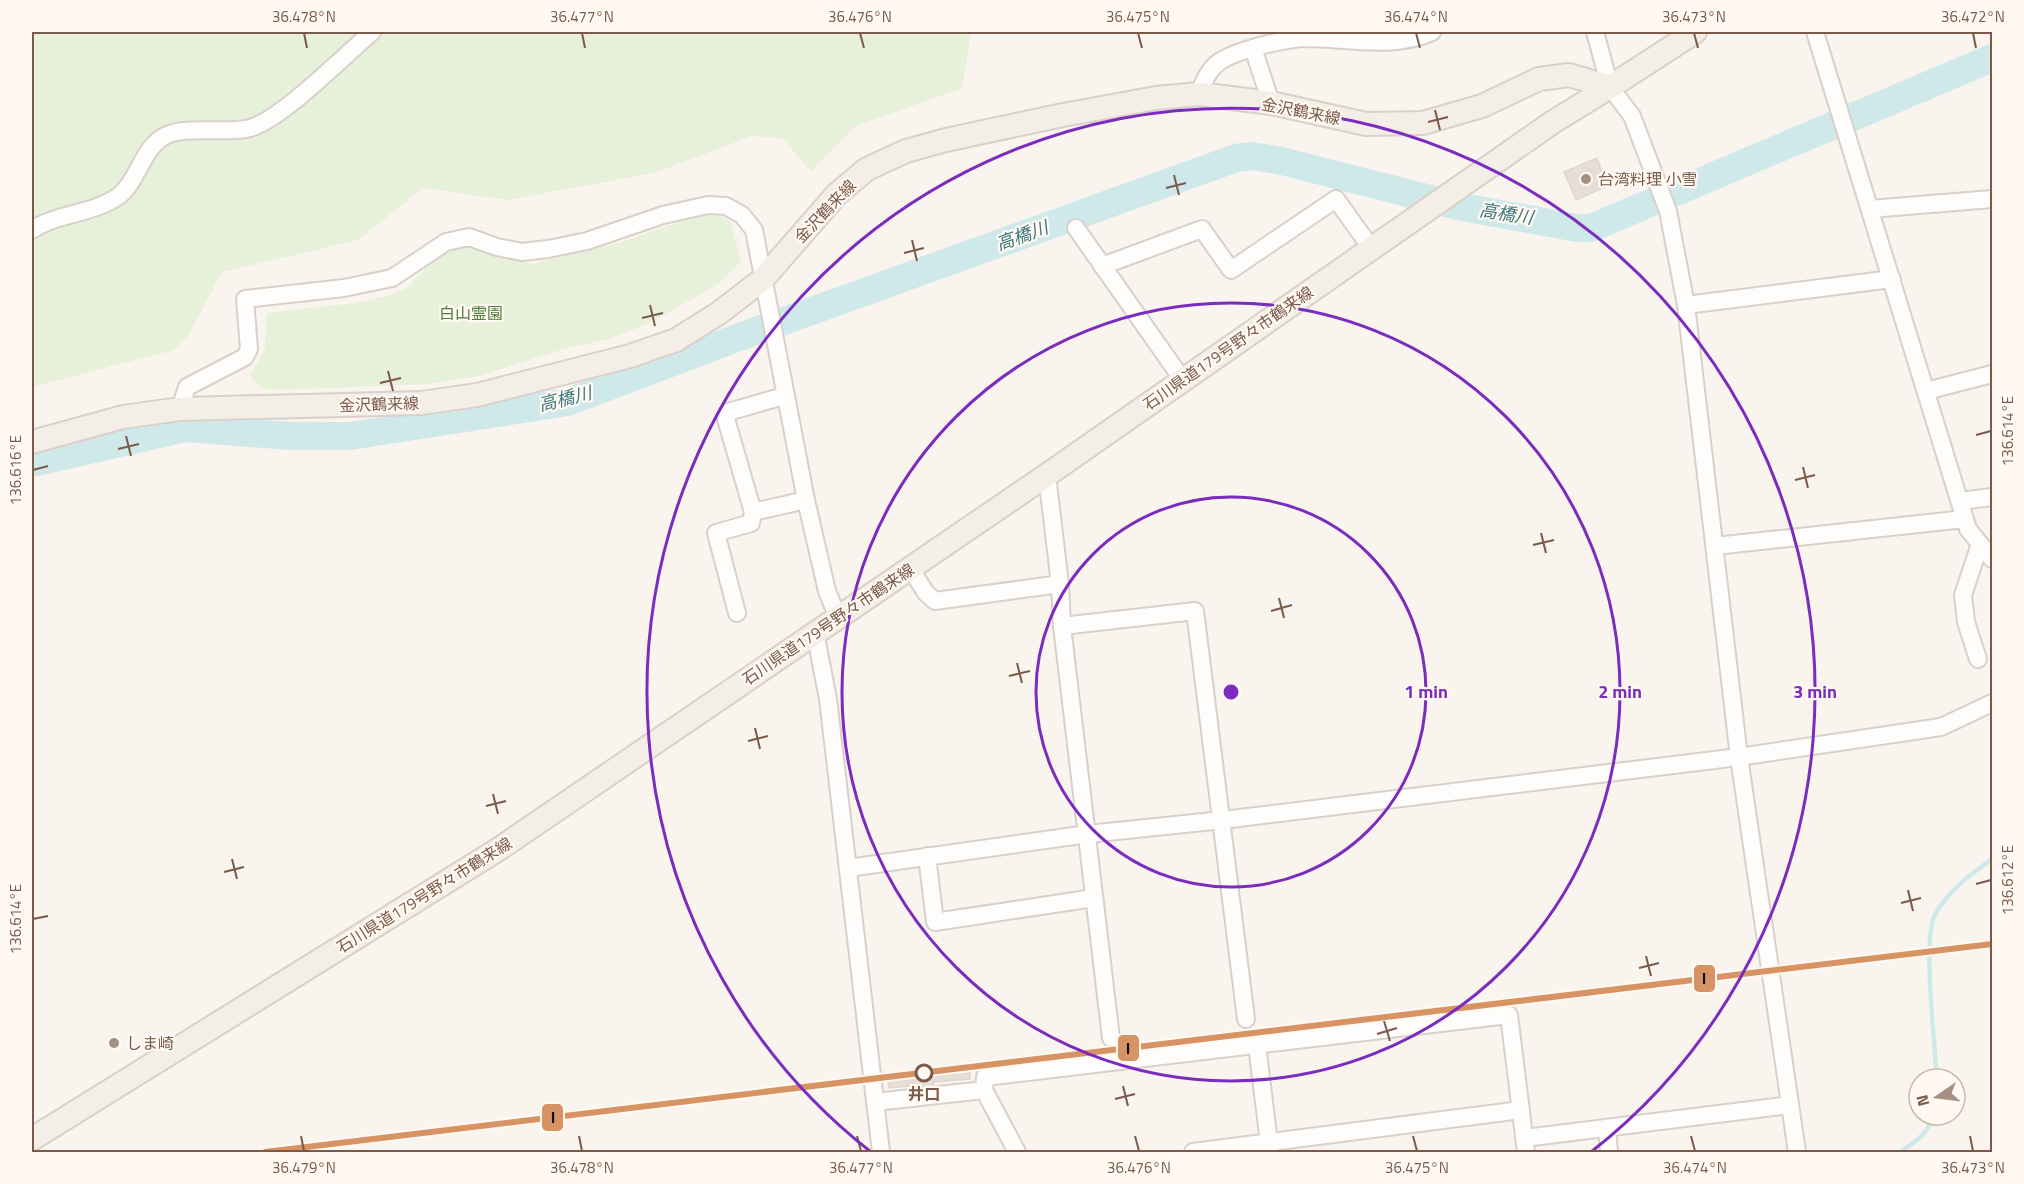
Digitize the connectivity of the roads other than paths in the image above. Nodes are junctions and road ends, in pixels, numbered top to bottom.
1 (372, 32) edge
2 (1432, 32) edge
3 (1595, 32) edge
4 (1695, 32) edge
5 (1815, 32) edge
6 (1253, 48) junction
7 (1610, 87) junction
8 (1199, 94) junction
9 (1271, 103) junction
10 (1992, 199) edge
11 (1870, 209) junction
12 (1076, 228) dead end
13 (32, 230) edge
14 (1371, 248) junction
15 (1102, 266) junction
16 (1892, 279) junction
17 (762, 280) junction
18 (1686, 305) junction
19 (1992, 374) edge
20 (1182, 379) junction
21 (1926, 391) junction
22 (784, 396) junction
23 (180, 409) junction
24 (32, 442) edge
25 (1047, 475) junction
26 (1992, 497) edge
27 (806, 500) junction
28 (1960, 501) junction
29 (753, 512) junction
30 (1965, 519) junction
31 (1980, 544) junction
32 (1715, 546) junction
33 (1992, 559) edge
34 (910, 568) junction
35 (1060, 584) junction
36 (736, 613) dead end
37 (838, 618) junction
38 (1062, 626) junction
39 (815, 632) junction
40 (1978, 659) dead end
41 (1992, 703) edge
42 (1739, 757) junction
43 (1223, 820) junction
44 (1088, 834) junction
45 (927, 856) junction
46 (848, 868) junction
47 (1094, 898) junction
48 (1246, 1019) dead end
49 (1110, 1038) dead end
50 (1257, 1045) junction
51 (984, 1090) junction
52 (875, 1102) junction
53 (1790, 1105) junction
54 (1521, 1110) junction
55 (1607, 1128) junction
56 (32, 1139) edge
57 (1525, 1145) edge
58 (1270, 1148) edge
59 (881, 1152) edge
60 (1017, 1152) edge
61 (1193, 1152) edge
62 (1609, 1152) edge
63 (1797, 1152) edge

1 - 13 street
2 - 6 street
3 - 7 street
4 - 7 main road
5 - 11 street
6 - 8 street
6 - 9 street
7 - 9 main road, 金沢鶴来線
7 - 14 main road, 石川県道179号野々市鶴来線
7 - 18 street
8 - 9 main road, 金沢鶴来線
8 - 17 main road, 金沢鶴来線
10 - 11 street
11 - 16 street
12 - 15 street
14 - 15 street
14 - 20 main road, 石川県道179号野々市鶴来線
15 - 20 street
16 - 18 street
16 - 21 street
17 - 22 street
17 - 23 main road, 金沢鶴来線
17 - 23 street
18 - 32 street
19 - 21 street
20 - 25 main road, 石川県道179号野々市鶴来線
21 - 28 street
22 - 27 street
22 - 29 street
23 - 24 main road, 金沢鶴来線
25 - 34 main road, 石川県道179号野々市鶴来線
25 - 35 street
26 - 28 street
27 - 29 street
27 - 37 street
28 - 30 street
29 - 36 street
30 - 31 street
30 - 32 street
31 - 33 street
31 - 40 street
32 - 42 street
34 - 35 street
34 - 37 main road, 石川県道179号野々市鶴来線
35 - 38 street
37 - 39 main road, 石川県道179号野々市鶴来線
38 - 43 street
38 - 44 street
39 - 46 street
39 - 56 main road, 石川県道179号野々市鶴来線
41 - 42 street
42 - 43 street
42 - 53 street
43 - 44 street
43 - 48 street
44 - 45 street
44 - 47 street
45 - 46 street
45 - 47 street
46 - 52 street
47 - 49 street
50 - 51 street
50 - 54 street
50 - 58 street
51 - 52 street
51 - 60 street
52 - 59 street
53 - 55 street
53 - 63 street
54 - 57 street
54 - 58 street
55 - 57 street
55 - 62 street
58 - 61 street

